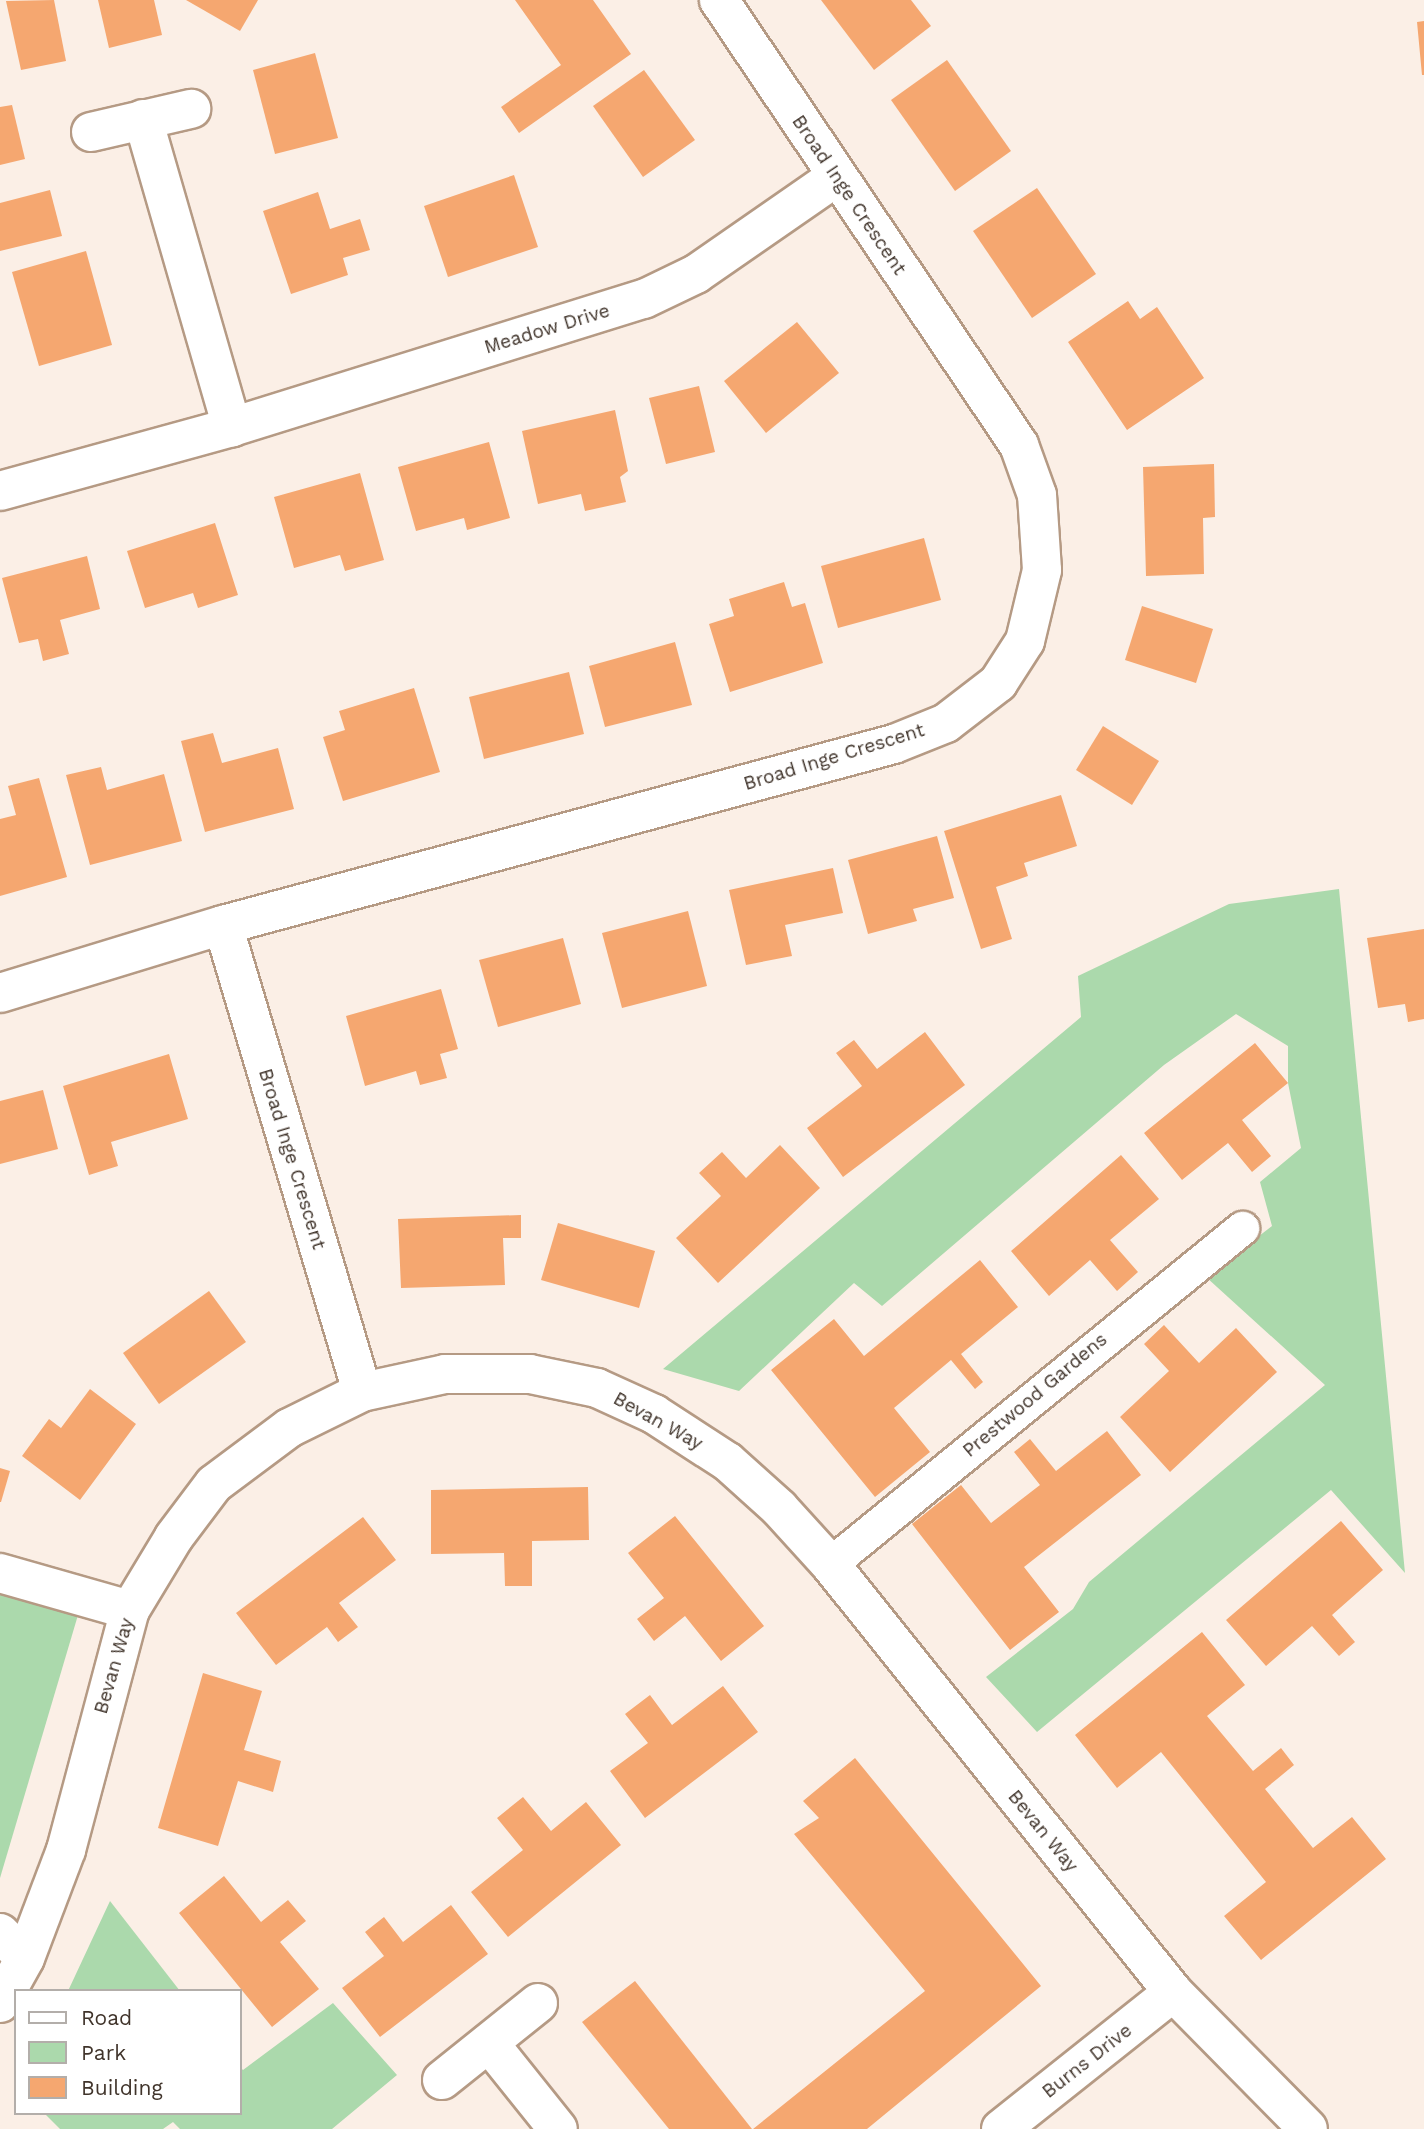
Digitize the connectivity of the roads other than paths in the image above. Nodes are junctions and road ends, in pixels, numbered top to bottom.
1 (719, 0) edge
2 (191, 109) dead end
3 (143, 120) junction
4 (91, 132) dead end
5 (836, 177) junction
6 (232, 427) junction
7 (0, 491) edge
8 (223, 925) junction
9 (0, 993) edge
10 (1242, 1228) dead end
11 (362, 1392) junction
12 (830, 1564) junction
13 (0, 1573) edge
14 (130, 1609) junction
15 (13, 1945) edge
16 (1173, 1992) junction
17 (0, 2003) edge
18 (538, 2003) dead end
19 (489, 2043) junction
20 (442, 2080) dead end
21 (558, 2129) edge
22 (1000, 2129) edge
23 (1308, 2129) edge

1 - 5 street, Broad Inge Crescent
2 - 3 street
3 - 4 street
3 - 6 street
5 - 6 street, Meadow Drive
5 - 8 street, Broad Inge Crescent
6 - 7 street, Meadow Drive
8 - 9 street, Broad Inge Crescent
8 - 11 street, Broad Inge Crescent
10 - 12 lane, Prestwood Gardens
11 - 12 street, Bevan Way
11 - 14 street, Bevan Way
12 - 16 street, Bevan Way
13 - 14 street
14 - 15 street, Bevan Way
15 - 17 street, Bevan Way
16 - 22 street, Burns Drive
16 - 23 street, Bevan Way
18 - 19 street
19 - 20 street
19 - 21 street

